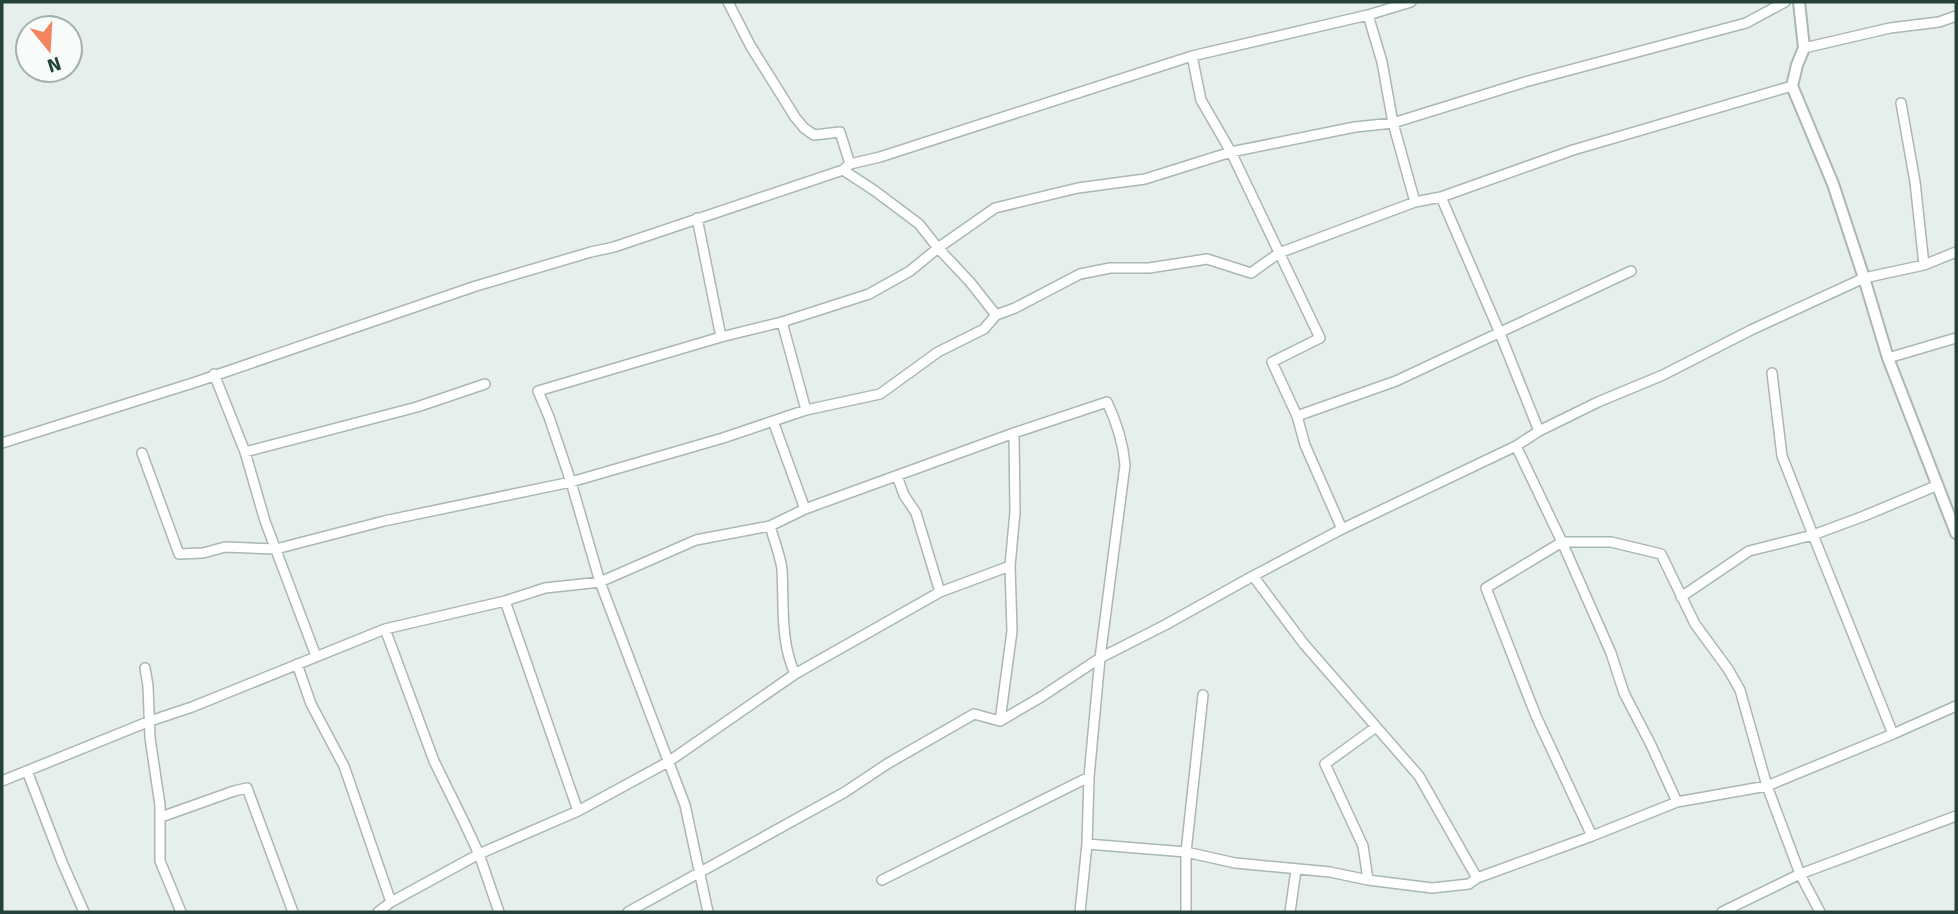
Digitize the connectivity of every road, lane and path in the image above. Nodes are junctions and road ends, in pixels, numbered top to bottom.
1 (728, 2) edge
2 (1411, 2) edge
3 (1785, 2) edge
4 (1799, 2) edge
5 (1368, 15) junction
6 (1956, 16) edge
7 (1804, 48) junction
8 (1192, 56) junction
9 (1792, 86) junction
10 (1901, 103) dead end
11 (1393, 123) junction
12 (1231, 152) junction
13 (847, 167) junction
14 (1441, 197) junction
15 (1415, 202) junction
16 (697, 218) junction
17 (938, 248) junction
18 (1956, 252) edge
19 (1279, 253) junction
20 (1924, 265) junction
21 (1631, 271) dead end
22 (1864, 278) junction
23 (996, 315) junction
24 (782, 322) junction
25 (1499, 331) junction
26 (721, 337) junction
27 (1956, 338) edge
28 (1888, 358) junction
29 (1772, 373) dead end
30 (214, 374) junction
31 (485, 384) dead end
32 (806, 410) junction
33 (1297, 416) junction
34 (773, 421) junction
35 (1539, 431) junction
36 (1014, 433) junction
37 (2, 443) edge
38 (1516, 446) junction
39 (245, 452) junction
40 (142, 453) dead end
41 (897, 475) junction
42 (570, 482) junction
43 (1938, 485) junction
44 (805, 509) junction
45 (770, 526) junction
46 (1342, 529) junction
47 (1956, 533) edge
48 (1813, 535) junction
49 (1562, 541) junction
50 (276, 549) junction
51 (1010, 566) junction
52 (1253, 576) junction
53 (600, 582) junction
54 (940, 592) junction
55 (1681, 597) junction
56 (505, 601) junction
57 (385, 629) junction
58 (316, 656) junction
59 (1100, 658) junction
60 (297, 664) junction
61 (145, 668) dead end
62 (795, 674) junction
63 (1202, 695) dead end
64 (1956, 706) edge
65 (150, 720) junction
66 (1000, 721) junction
67 (1376, 727) junction
68 (1894, 734) junction
69 (668, 762) junction
70 (27, 771) junction
71 (1089, 777) junction
72 (2, 781) edge
73 (1767, 786) junction
74 (1677, 802) junction
75 (578, 811) junction
76 (1956, 816) edge
77 (161, 817) junction
78 (1592, 836) junction
79 (1087, 844) junction
80 (1186, 852) junction
81 (479, 854) junction
82 (1296, 870) junction
83 (700, 871) junction
84 (1800, 874) junction
85 (1477, 878) junction
86 (882, 880) dead end
87 (1368, 880) junction
88 (391, 902) junction
89 (84, 912) edge
90 (181, 912) edge
91 (293, 912) edge
92 (378, 912) edge
93 (499, 912) edge
94 (628, 912) edge
95 (708, 912) edge
96 (1080, 912) edge
97 (1186, 912) edge
98 (1290, 912) edge
99 (1722, 912) edge
100 (1820, 912) edge

1 - 13 street
2 - 5 street
3 - 11 street
4 - 7 street
5 - 8 street
5 - 11 street
6 - 7 street
7 - 9 street
8 - 12 street
8 - 13 street
9 - 14 street
9 - 22 street
10 - 20 street
11 - 12 street
11 - 15 street
12 - 17 street
12 - 19 street
13 - 16 street
13 - 17 street
14 - 15 street
14 - 25 street
15 - 19 street
16 - 26 street
16 - 30 street
17 - 23 street
17 - 24 street
18 - 20 street
19 - 23 street
19 - 33 street
20 - 22 street
21 - 25 street
22 - 28 street
22 - 35 street
23 - 32 street
24 - 26 street
24 - 32 street
25 - 33 street
25 - 35 street
26 - 42 street
27 - 28 street
28 - 43 street
29 - 48 street
30 - 37 street
30 - 39 street
31 - 39 street
32 - 34 street
33 - 46 street
34 - 42 street
34 - 44 street
35 - 38 street
36 - 41 street
36 - 51 street
36 - 59 street
38 - 46 street
38 - 49 street
39 - 50 street
40 - 50 street
41 - 44 street
41 - 54 street
42 - 50 street
42 - 53 street
43 - 47 street
43 - 48 street
44 - 45 street
45 - 53 street
45 - 62 street
46 - 52 street
48 - 55 street
48 - 68 street
49 - 55 street
49 - 74 street
49 - 78 street
50 - 58 street
51 - 54 street
51 - 66 street
52 - 59 street
52 - 67 street
53 - 56 street
53 - 69 street
54 - 62 street
55 - 73 street
56 - 57 street
56 - 75 street
57 - 58 street
57 - 81 street
58 - 60 street
59 - 66 street
59 - 71 street
60 - 65 street
60 - 88 street
61 - 65 street
62 - 69 street
63 - 80 street
64 - 68 street
65 - 70 street
65 - 77 street
66 - 83 street
67 - 85 street
67 - 87 street
68 - 73 street
69 - 75 street
69 - 83 street
70 - 72 street
70 - 89 street
71 - 79 street
71 - 86 street
73 - 74 street
73 - 84 street
74 - 78 street
75 - 81 street
76 - 84 street
77 - 90 street
77 - 91 street
78 - 85 street
79 - 80 street
79 - 96 street
80 - 82 street
80 - 97 street
81 - 88 street
81 - 93 street
82 - 87 street
82 - 98 street
83 - 94 street
83 - 95 street
84 - 99 street
84 - 100 street
85 - 87 street
88 - 92 street

